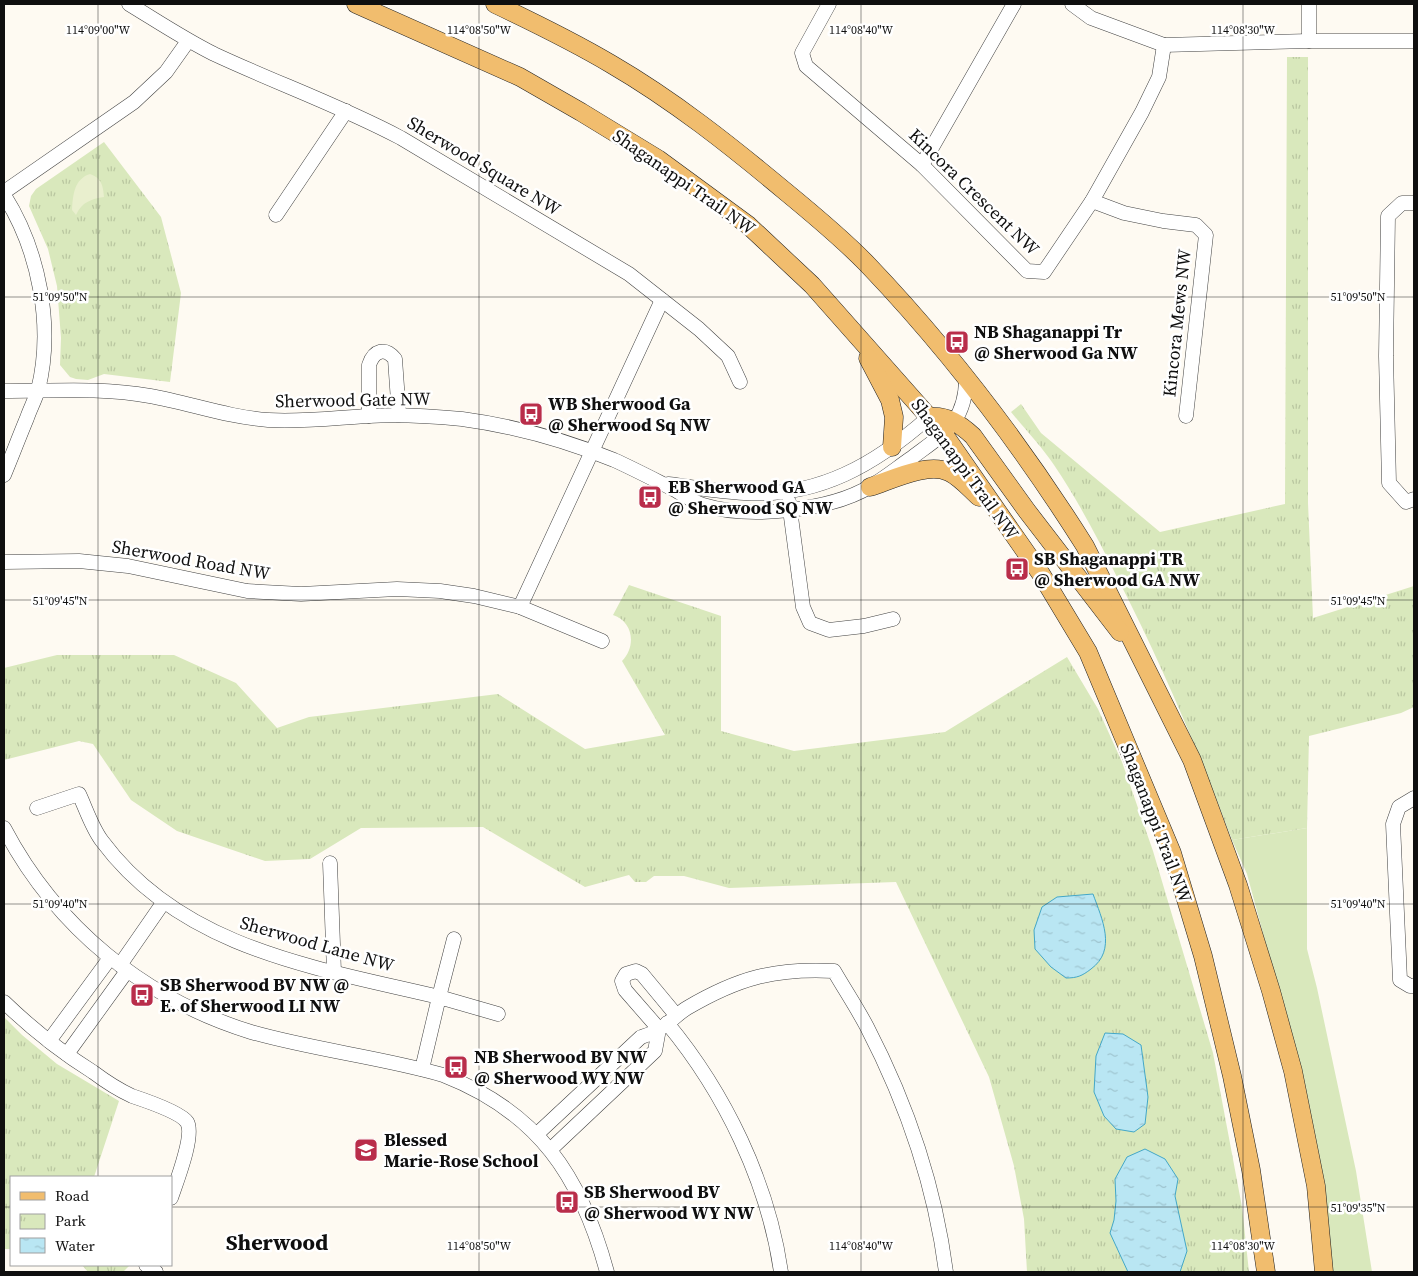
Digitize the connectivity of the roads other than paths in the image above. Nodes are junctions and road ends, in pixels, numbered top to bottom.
1 (129, 4) edge
2 (356, 4) edge
3 (496, 4) edge
4 (829, 4) edge
5 (1014, 4) edge
6 (1072, 4) edge
7 (1309, 4) edge
8 (188, 40) junction
9 (1414, 40) edge
10 (1309, 41) junction
11 (1164, 45) junction
12 (346, 111) junction
13 (922, 165) junction
14 (4, 193) edge
15 (1092, 201) junction
16 (1414, 203) edge
17 (276, 215) dead end
18 (662, 300) junction
19 (857, 337) junction
20 (966, 378) junction
21 (740, 382) dead end
22 (4, 391) edge
23 (38, 391) junction
24 (369, 416) junction
25 (398, 416) junction
26 (929, 416) junction
27 (1186, 416) dead end
28 (949, 427) junction
29 (892, 447) junction
30 (591, 452) junction
31 (4, 475) edge
32 (660, 483) junction
33 (870, 487) junction
34 (787, 491) junction
35 (1414, 499) edge
36 (790, 510) junction
37 (996, 511) junction
38 (4, 562) edge
39 (520, 607) junction
40 (893, 619) dead end
41 (602, 641) dead end
42 (1146, 667) junction
43 (1414, 798) edge
44 (37, 808) dead end
45 (4, 828) edge
46 (330, 863) dead end
47 (163, 903) junction
48 (454, 939) dead end
49 (119, 965) junction
50 (334, 972) junction
51 (1414, 986) edge
52 (439, 996) junction
53 (4, 1002) edge
54 (498, 1014) dead end
55 (668, 1022) junction
56 (49, 1041) junction
57 (67, 1054) junction
58 (422, 1069) junction
59 (537, 1134) junction
60 (551, 1149) junction
61 (172, 1195) edge
62 (607, 1272) edge
63 (781, 1272) edge
64 (946, 1272) edge
65 (1266, 1272) edge
66 (1324, 1272) edge

1 - 8 street, Sherwood Square NW
2 - 19 main road, Shaganappi Trail NW
3 - 20 main road
4 - 13 street, Kincora Crescent NW
5 - 13 street
6 - 11 street
7 - 10 street
8 - 12 street, Sherwood Square NW
8 - 14 street
9 - 10 street
10 - 11 street
11 - 15 street, Kincora Crescent NW
12 - 17 street
12 - 18 street, Sherwood Square NW
13 - 15 street, Kincora Crescent NW
14 - 23 street
15 - 27 street, Kincora Mews NW
16 - 35 street
18 - 21 street, Sherwood Square NW
18 - 30 street
19 - 26 main road, Shaganappi Trail NW
19 - 29 main road
20 - 28 street, Sherwood Gate NW
20 - 42 main road
22 - 23 street, Sherwood Gate NW
23 - 24 street, Sherwood Gate NW
23 - 31 street
24 - 25 street, Sherwood Gate NW
24 - 25 street
25 - 30 street, Sherwood Gate NW
26 - 28 main road
26 - 29 street, Sherwood Gate NW
28 - 33 street, Sherwood Gate NW
28 - 37 main road, Shaganappi Trail NW
28 - 42 main road
29 - 34 street, Sherwood Gate NW
30 - 32 street, Sherwood Gate NW
30 - 39 street
32 - 34 street, Sherwood Gate NW
32 - 36 street, Sherwood Gate NW
33 - 36 street, Sherwood Gate NW
33 - 37 main road
34 - 36 street
36 - 40 street
37 - 65 main road, Shaganappi Trail NW
38 - 39 street, Sherwood Road NW
39 - 41 street, Sherwood Road NW
42 - 66 main road
43 - 51 street
44 - 47 street, Sherwood Lane NW
45 - 49 street
46 - 50 street
47 - 49 street
47 - 50 street, Sherwood Lane NW
48 - 52 street
49 - 56 street
49 - 57 street
49 - 58 street
50 - 52 street, Sherwood Lane NW
52 - 54 street, Sherwood Lane NW
52 - 58 street
53 - 56 street
55 - 59 street
55 - 60 street
55 - 63 street
55 - 64 street
56 - 57 street
57 - 61 street
58 - 59 street
59 - 60 street
60 - 62 street

